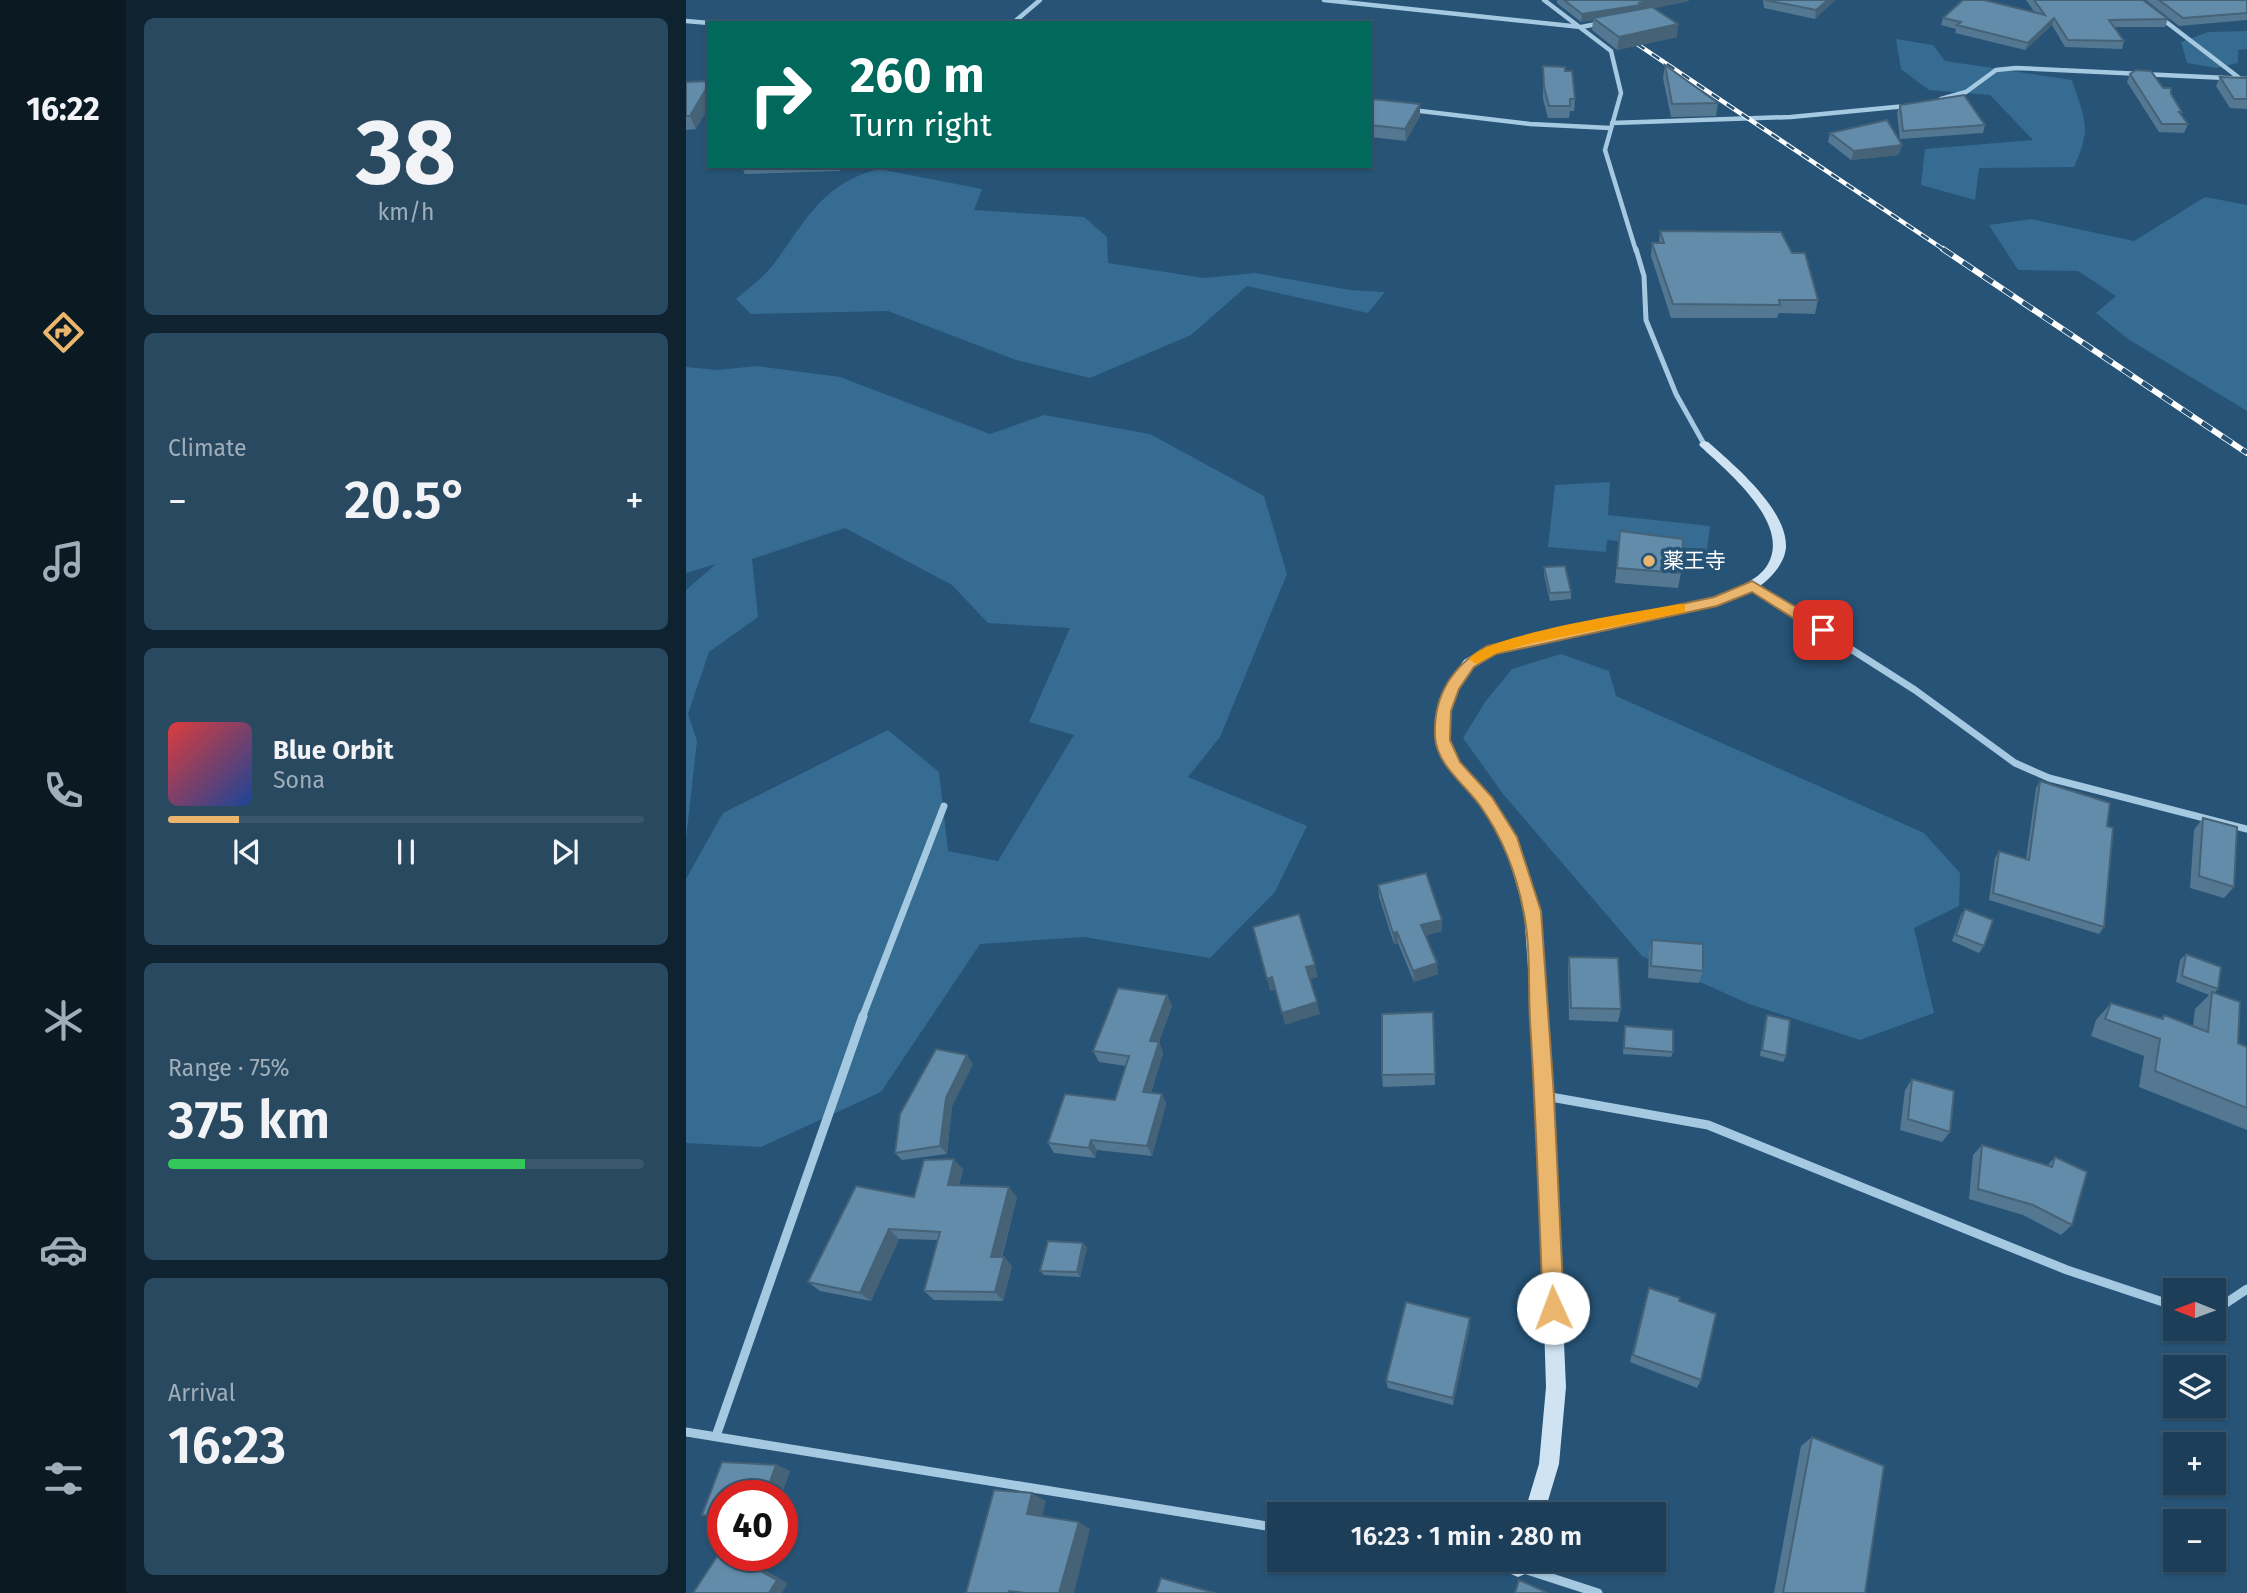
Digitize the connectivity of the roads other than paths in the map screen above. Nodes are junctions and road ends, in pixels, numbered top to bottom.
1 (1040, 0) edge
2 (1324, 0) edge
3 (1544, 0) edge
4 (2158, 16) edge
5 (686, 21) edge
6 (1015, 21) edge
7 (1607, 22) edge
8 (707, 23) edge
9 (1581, 27) junction
10 (2238, 78) junction
11 (2247, 79) edge
12 (1929, 103) edge
13 (1918, 104) edge
14 (1411, 110) edge
15 (1611, 125) junction
16 (1704, 444) joint
17 (1752, 586) junction
18 (944, 806) dead end
19 (2247, 829) edge
20 (1545, 1096) junction
21 (2247, 1289) edge
22 (2163, 1302) edge
23 (2226, 1303) edge
24 (686, 1432) edge
25 (716, 1436) junction
26 (1538, 1502) edge
27 (1267, 1526) edge
28 (1543, 1572) edge
29 (1598, 1593) edge

1 - 6 street
2 - 9 street
3 - 9 street
4 - 10 street
5 - 8 street
7 - 9 street
9 - 15 street
10 - 11 street
10 - 12 street
13 - 15 street
14 - 15 street
15 - 16 street
16 - 17 street
17 - 19 street
17 - 20 street
18 - 25 street
20 - 22 street
20 - 26 street
21 - 23 street
24 - 25 street
25 - 27 street
28 - 29 street

